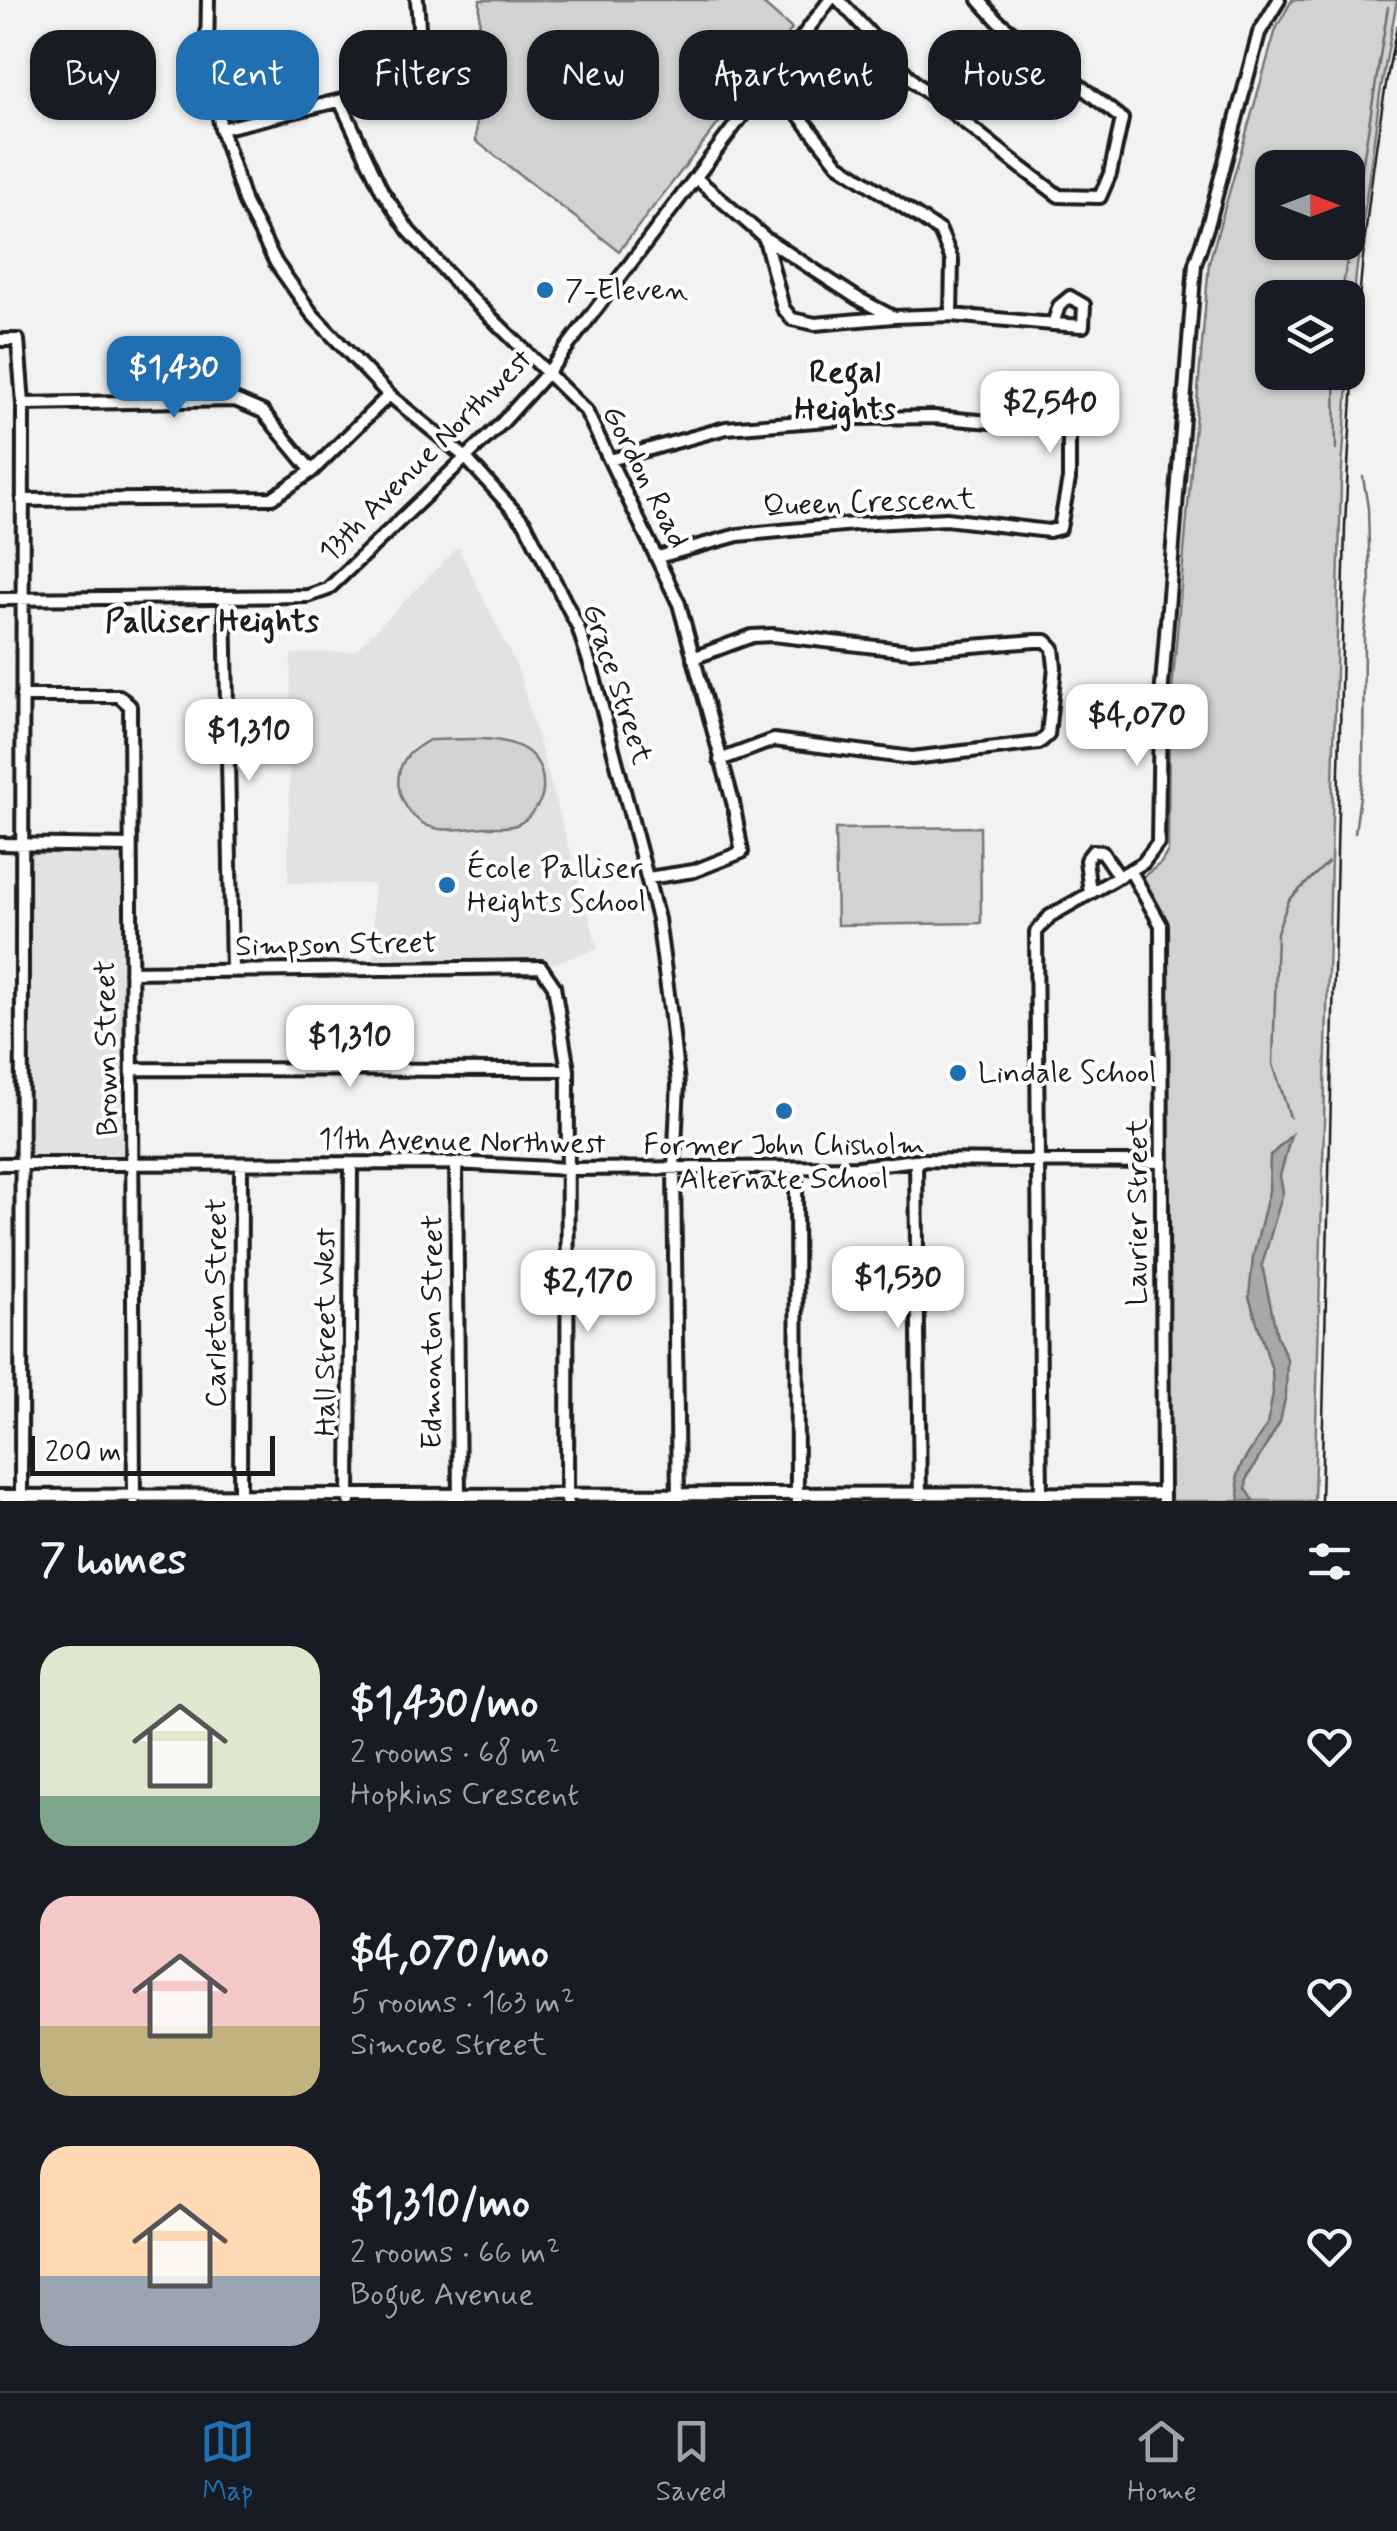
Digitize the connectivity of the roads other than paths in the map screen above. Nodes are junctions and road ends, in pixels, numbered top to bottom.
1 (208, 0) edge
2 (418, 0) edge
3 (830, 0) edge
4 (839, 0) edge
5 (979, 0) edge
6 (1280, 0) edge
7 (420, 30) edge
8 (807, 30) edge
9 (339, 103) edge
10 (348, 120) edge
11 (739, 120) edge
12 (803, 120) edge
13 (221, 130) junction
14 (696, 178) junction
15 (764, 238) junction
16 (951, 315) junction
17 (894, 318) junction
18 (1052, 324) dead end
19 (0, 340) edge
20 (548, 371) junction
21 (390, 394) junction
22 (23, 404) junction
23 (465, 457) junction
24 (610, 460) junction
25 (312, 471) junction
26 (22, 500) junction
27 (658, 558) junction
28 (224, 598) junction
29 (0, 599) edge
30 (22, 599) junction
31 (694, 658) junction
32 (22, 696) junction
33 (720, 760) junction
34 (0, 844) edge
35 (22, 845) junction
36 (130, 846) junction
37 (1124, 874) junction
38 (648, 878) junction
39 (1090, 894) junction
40 (131, 972) junction
41 (232, 972) junction
42 (132, 1069) junction
43 (568, 1070) junction
44 (916, 1160) junction
45 (1038, 1161) junction
46 (133, 1162) junction
47 (1162, 1162) junction
48 (20, 1163) junction
49 (456, 1163) junction
50 (0, 1164) edge
51 (352, 1164) junction
52 (241, 1165) junction
53 (674, 1168) junction
54 (796, 1168) junction
55 (569, 1169) junction
56 (0, 1496) edge
57 (1040, 1496) edge
58 (349, 1497) edge
59 (459, 1497) edge
60 (567, 1497) edge
61 (678, 1497) edge
62 (798, 1497) edge
63 (920, 1497) edge
64 (1163, 1497) edge
65 (21, 1498) edge
66 (134, 1498) edge
67 (240, 1498) edge

1 - 13 street, Grace Street
2 - 7 street
3 - 8 street, 13th Avenue Northwest
4 - 5 street
6 - 37 street
9 - 13 street
10 - 20 street, Gordon Road
11 - 14 street, 13th Avenue Northwest
12 - 16 street
13 - 21 street, Grace Street
14 - 15 street
14 - 20 street, 13th Avenue Northwest
15 - 17 street
15 - 17 street
16 - 17 street
16 - 18 street
19 - 22 street
20 - 23 street, 13th Avenue Northwest
20 - 24 street, Gordon Road
21 - 23 street, Grace Street
21 - 25 street
22 - 25 street
22 - 26 street
23 - 28 street, 13th Avenue Northwest
23 - 38 street, Grace Street
24 - 27 street, Gordon Road
24 - 27 street, Queen Crescent
25 - 26 street
26 - 30 street
27 - 31 street, Gordon Road
28 - 30 street, 13th Avenue Northwest
28 - 41 street
29 - 30 street, 13th Avenue Northwest
30 - 32 street
31 - 33 street, Gordon Road
31 - 33 street
32 - 35 street
32 - 36 street, Brown Street
33 - 38 street, Gordon Road
34 - 35 street
35 - 36 street
35 - 48 street
36 - 40 street, Brown Street
37 - 39 street
37 - 39 street
37 - 47 street, Laurier Street
38 - 53 street, Grace Street
39 - 45 street
40 - 41 street, Simpson Street
40 - 42 street, Brown Street
41 - 43 street, Simpson Street
42 - 43 street
42 - 46 street, Brown Street
43 - 55 street
44 - 45 street, 11th Avenue Northwest
44 - 54 street, 11th Avenue Northwest
44 - 63 street
45 - 47 street, 11th Avenue Northwest
45 - 57 street
46 - 48 street, 11th Avenue Northwest
46 - 52 street, 11th Avenue Northwest
46 - 66 street, Brown Street
47 - 64 street, Laurier Street
48 - 50 street, 11th Avenue Northwest
48 - 65 street
49 - 51 street, 11th Avenue Northwest
49 - 55 street, 11th Avenue Northwest
49 - 59 street, Edmonton Street
51 - 52 street, 11th Avenue Northwest
51 - 58 street, Hall Street West
52 - 67 street, Carleton Street
53 - 54 street, 11th Avenue Northwest
53 - 55 street, 11th Avenue Northwest
53 - 61 street, Grace Street
54 - 62 street
55 - 60 street
56 - 65 street
57 - 63 street
57 - 64 street
58 - 59 street
58 - 67 street
59 - 60 street
60 - 61 street
61 - 62 street
62 - 63 street
65 - 66 street
66 - 67 street

